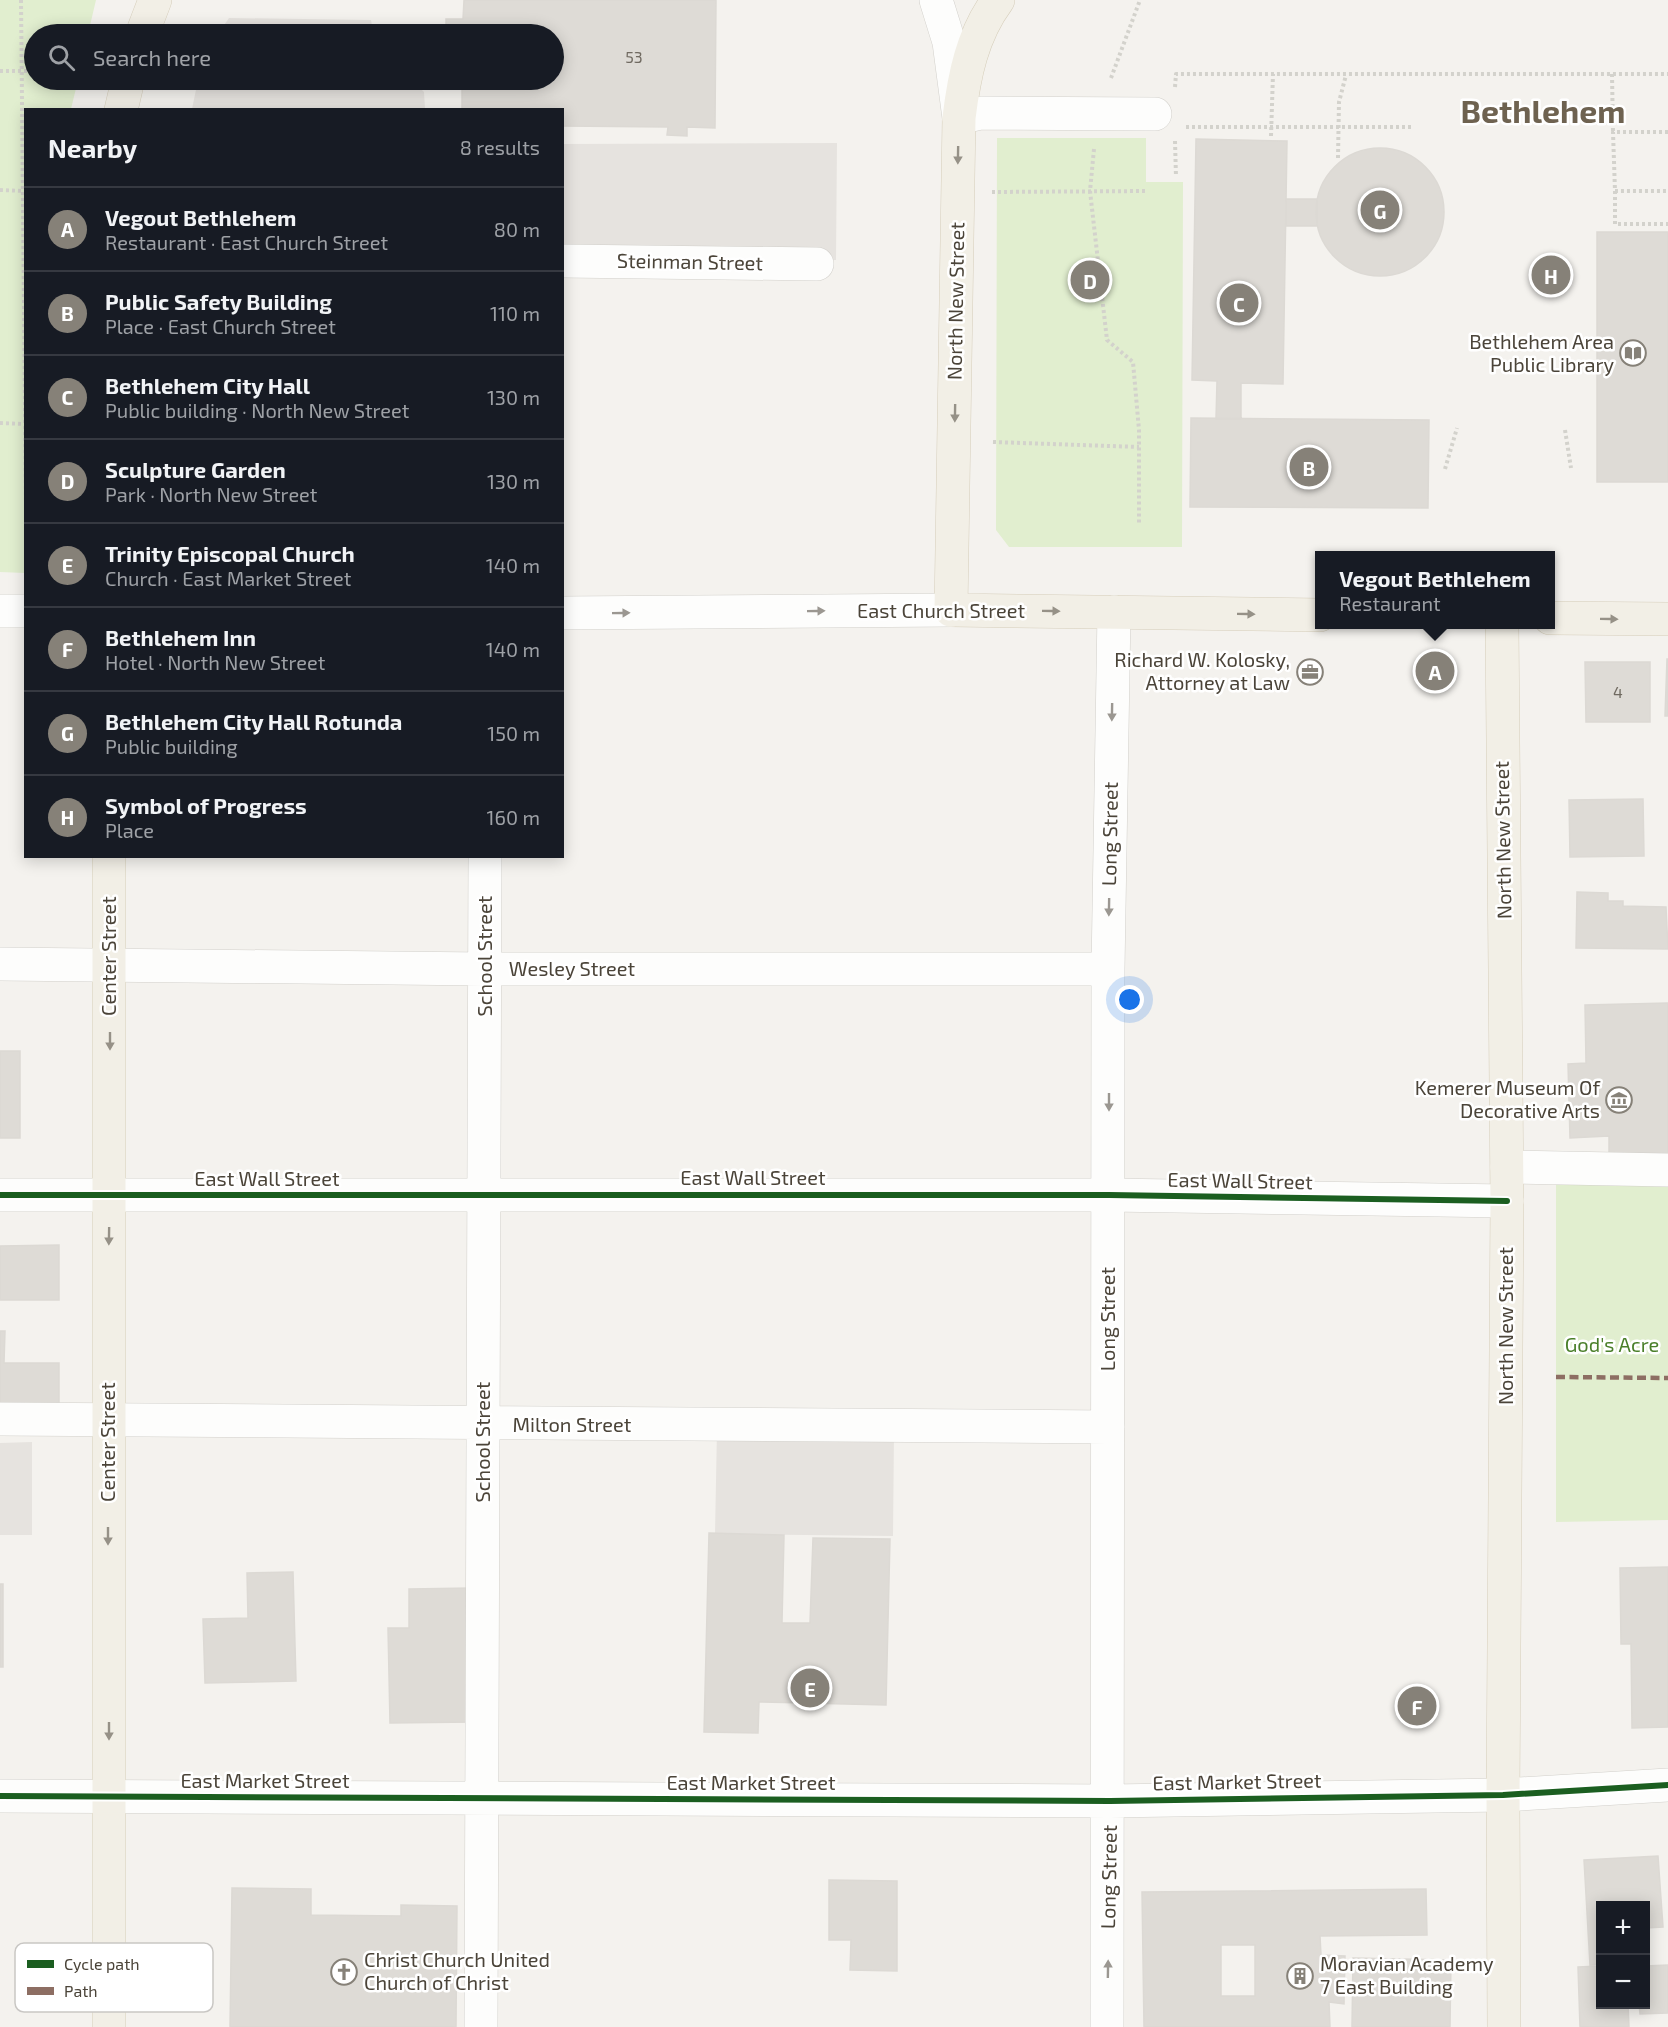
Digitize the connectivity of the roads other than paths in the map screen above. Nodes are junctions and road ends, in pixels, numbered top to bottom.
1 (155, 0) edge
2 (936, 0) edge
3 (998, 0) edge
4 (146, 24) edge
5 (126, 90) edge
6 (121, 108) edge
7 (959, 118) junction
8 (1170, 118) road end
9 (564, 261) edge
10 (817, 264) dead end
11 (951, 609) junction
12 (0, 611) edge
13 (24, 611) edge
14 (1114, 612) junction
15 (564, 613) edge
16 (1315, 615) edge
17 (1555, 618) edge
18 (1668, 620) edge
19 (1502, 629) edge
20 (108, 858) edge
21 (484, 858) edge
22 (0, 964) edge
23 (110, 966) junction
24 (484, 969) junction
25 (1108, 969) junction
26 (1507, 1167) junction
27 (1668, 1170) edge
28 (0, 1195) edge
29 (110, 1195) junction
30 (486, 1195) junction
31 (1109, 1195) junction
32 (1507, 1201) junction
33 (0, 1419) edge
34 (108, 1420) junction
35 (483, 1425) junction
36 (1108, 1427) junction
37 (1668, 1785) edge
38 (1503, 1795) junction
39 (0, 1796) edge
40 (109, 1797) junction
41 (481, 1799) junction
42 (1110, 1801) junction
43 (109, 1943) edge
44 (481, 2027) edge
45 (1107, 2027) edge
46 (1504, 2027) edge

1 - 4 main road
2 - 7 street
3 - 7 main road, North New Street
5 - 6 main road
7 - 8 street
7 -> 11 main road, North New Street
9 - 10 street, Steinman Street
11 -> 14 main road, East Church Street
15 -> 11 street, East Church Street
12 - 13 street
14 -> 16 main road, East Church Street
14 -> 25 street, Long Street
17 -> 18 main road
19 - 26 main road, North New Street
20 - 23 main road, Center Street
21 - 24 street, School Street
22 - 23 street, Wesley Street
23 - 24 street, Wesley Street
23 -> 29 main road, Center Street
24 - 25 street, Wesley Street
24 - 30 street, School Street
25 -> 31 street, Long Street
26 - 27 street
26 - 32 main road, North New Street
28 - 29 street, East Wall Street
29 - 30 street, East Wall Street
29 -> 34 main road, Center Street
30 - 31 street, East Wall Street
30 - 35 street, School Street
31 - 32 street, East Wall Street
31 - 36 street, Long Street
32 - 38 main road, North New Street
33 - 34 street, Milton Street
34 - 35 street, Milton Street
34 -> 40 main road, Center Street
35 - 36 street, Milton Street
35 - 41 street, School Street
36 - 42 street, Long Street
37 - 38 street, East Market Street
38 - 42 street, East Market Street
38 - 46 main road, North New Street
39 - 40 street, East Market Street
40 - 41 street, East Market Street
40 - 43 main road, Center Street
41 - 42 street, East Market Street
41 - 44 street, School Street
45 -> 42 street, Long Street

